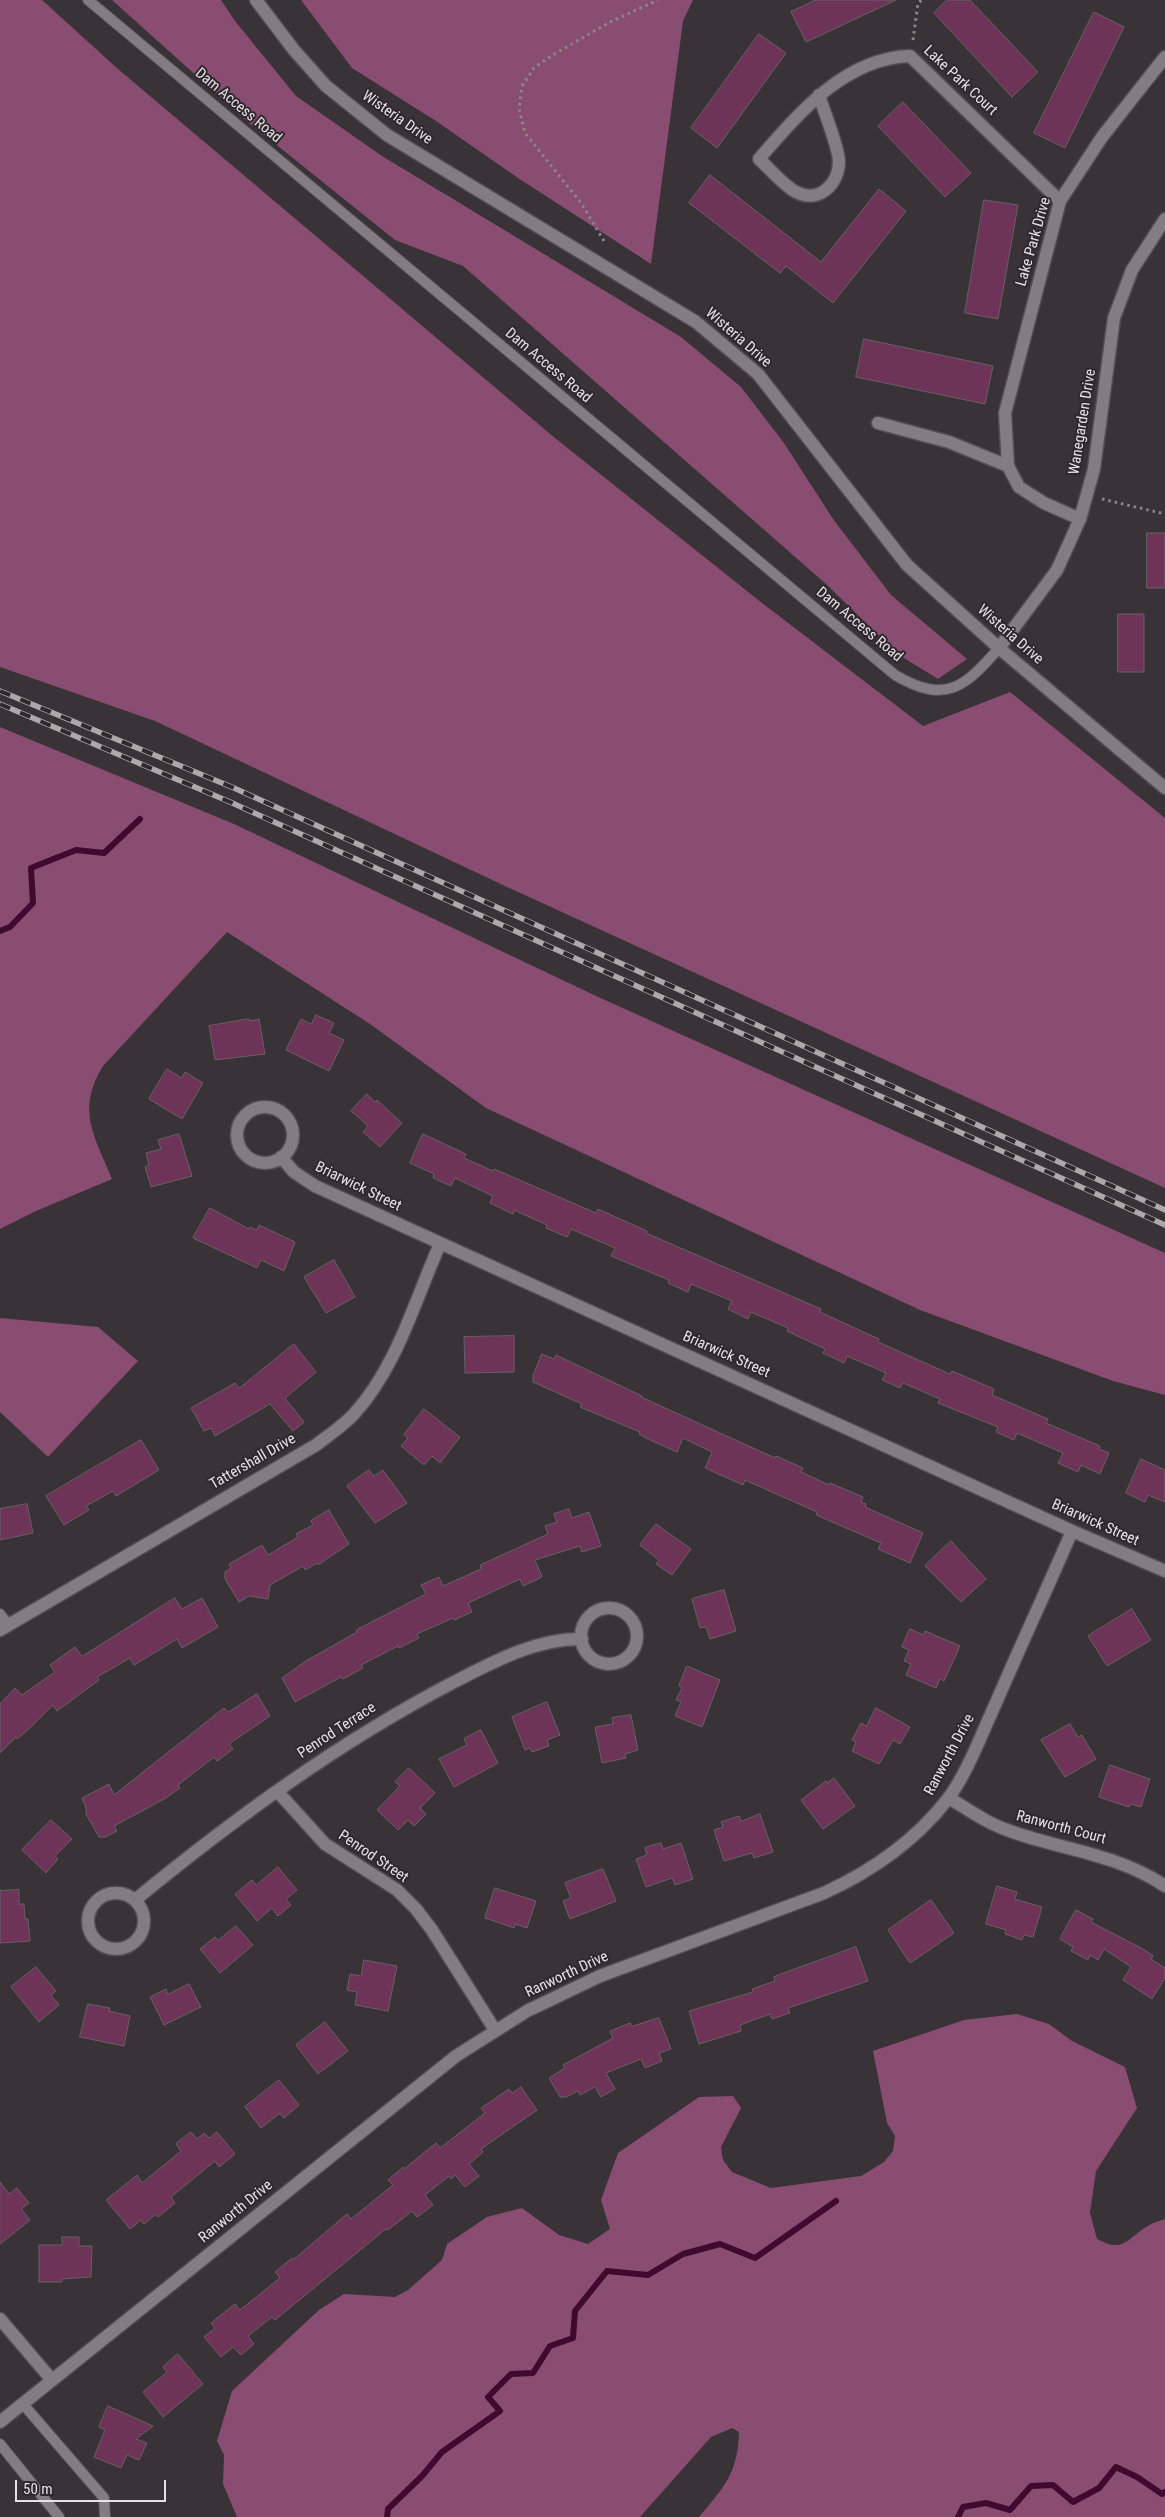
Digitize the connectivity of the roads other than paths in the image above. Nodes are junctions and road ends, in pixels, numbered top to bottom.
1 (88, 0) edge
2 (256, 0) edge
3 (1165, 57) edge
4 (819, 95) junction
5 (1060, 201) junction
6 (1165, 219) edge
7 (878, 423) dead end
8 (1008, 466) junction
9 (1080, 519) junction
10 (999, 648) junction
11 (1165, 788) edge
12 (281, 1157) junction
13 (440, 1244) junction
14 (1072, 1531) junction
15 (1165, 1571) edge
16 (0, 1614) edge
17 (4, 1627) edge
18 (582, 1639) junction
19 (277, 1791) junction
20 (949, 1798) junction
21 (1165, 1886) edge
22 (135, 1900) junction
23 (495, 2030) junction
24 (0, 2318) edge
25 (52, 2380) junction
26 (23, 2404) junction
27 (0, 2422) edge
28 (0, 2444) edge
29 (59, 2517) edge
30 (104, 2517) edge

1 - 10 lane, Dam Access Road
2 - 10 street, Wisteria Drive
3 - 5 street, Lake Park Drive
4 - 4 street, Lake Park Court
4 - 5 street, Lake Park Court
5 - 8 street, Lake Park Drive
6 - 9 street, Wanegarden Drive
7 - 8 street
8 - 9 street, Lake Park Drive
9 - 10 street, Wanegarden Drive
10 - 11 street, Wisteria Drive
12 - 12 street
12 - 13 street, Briarwick Street
13 - 14 street, Briarwick Street
13 - 17 street, Tattershall Drive
14 - 15 street, Briarwick Street
14 - 20 street, Ranworth Drive
16 - 17 lane
18 - 18 street
18 - 19 street, Penrod Terrace
19 - 22 street, Penrod Terrace
19 - 23 street, Penrod Street
20 - 21 street, Ranworth Court
20 - 23 street, Ranworth Drive
22 - 22 street
23 - 25 street, Ranworth Drive
24 - 25 street
25 - 26 street, Ranworth Drive
26 - 27 street, Ranworth Drive
26 - 30 lane
28 - 29 lane

